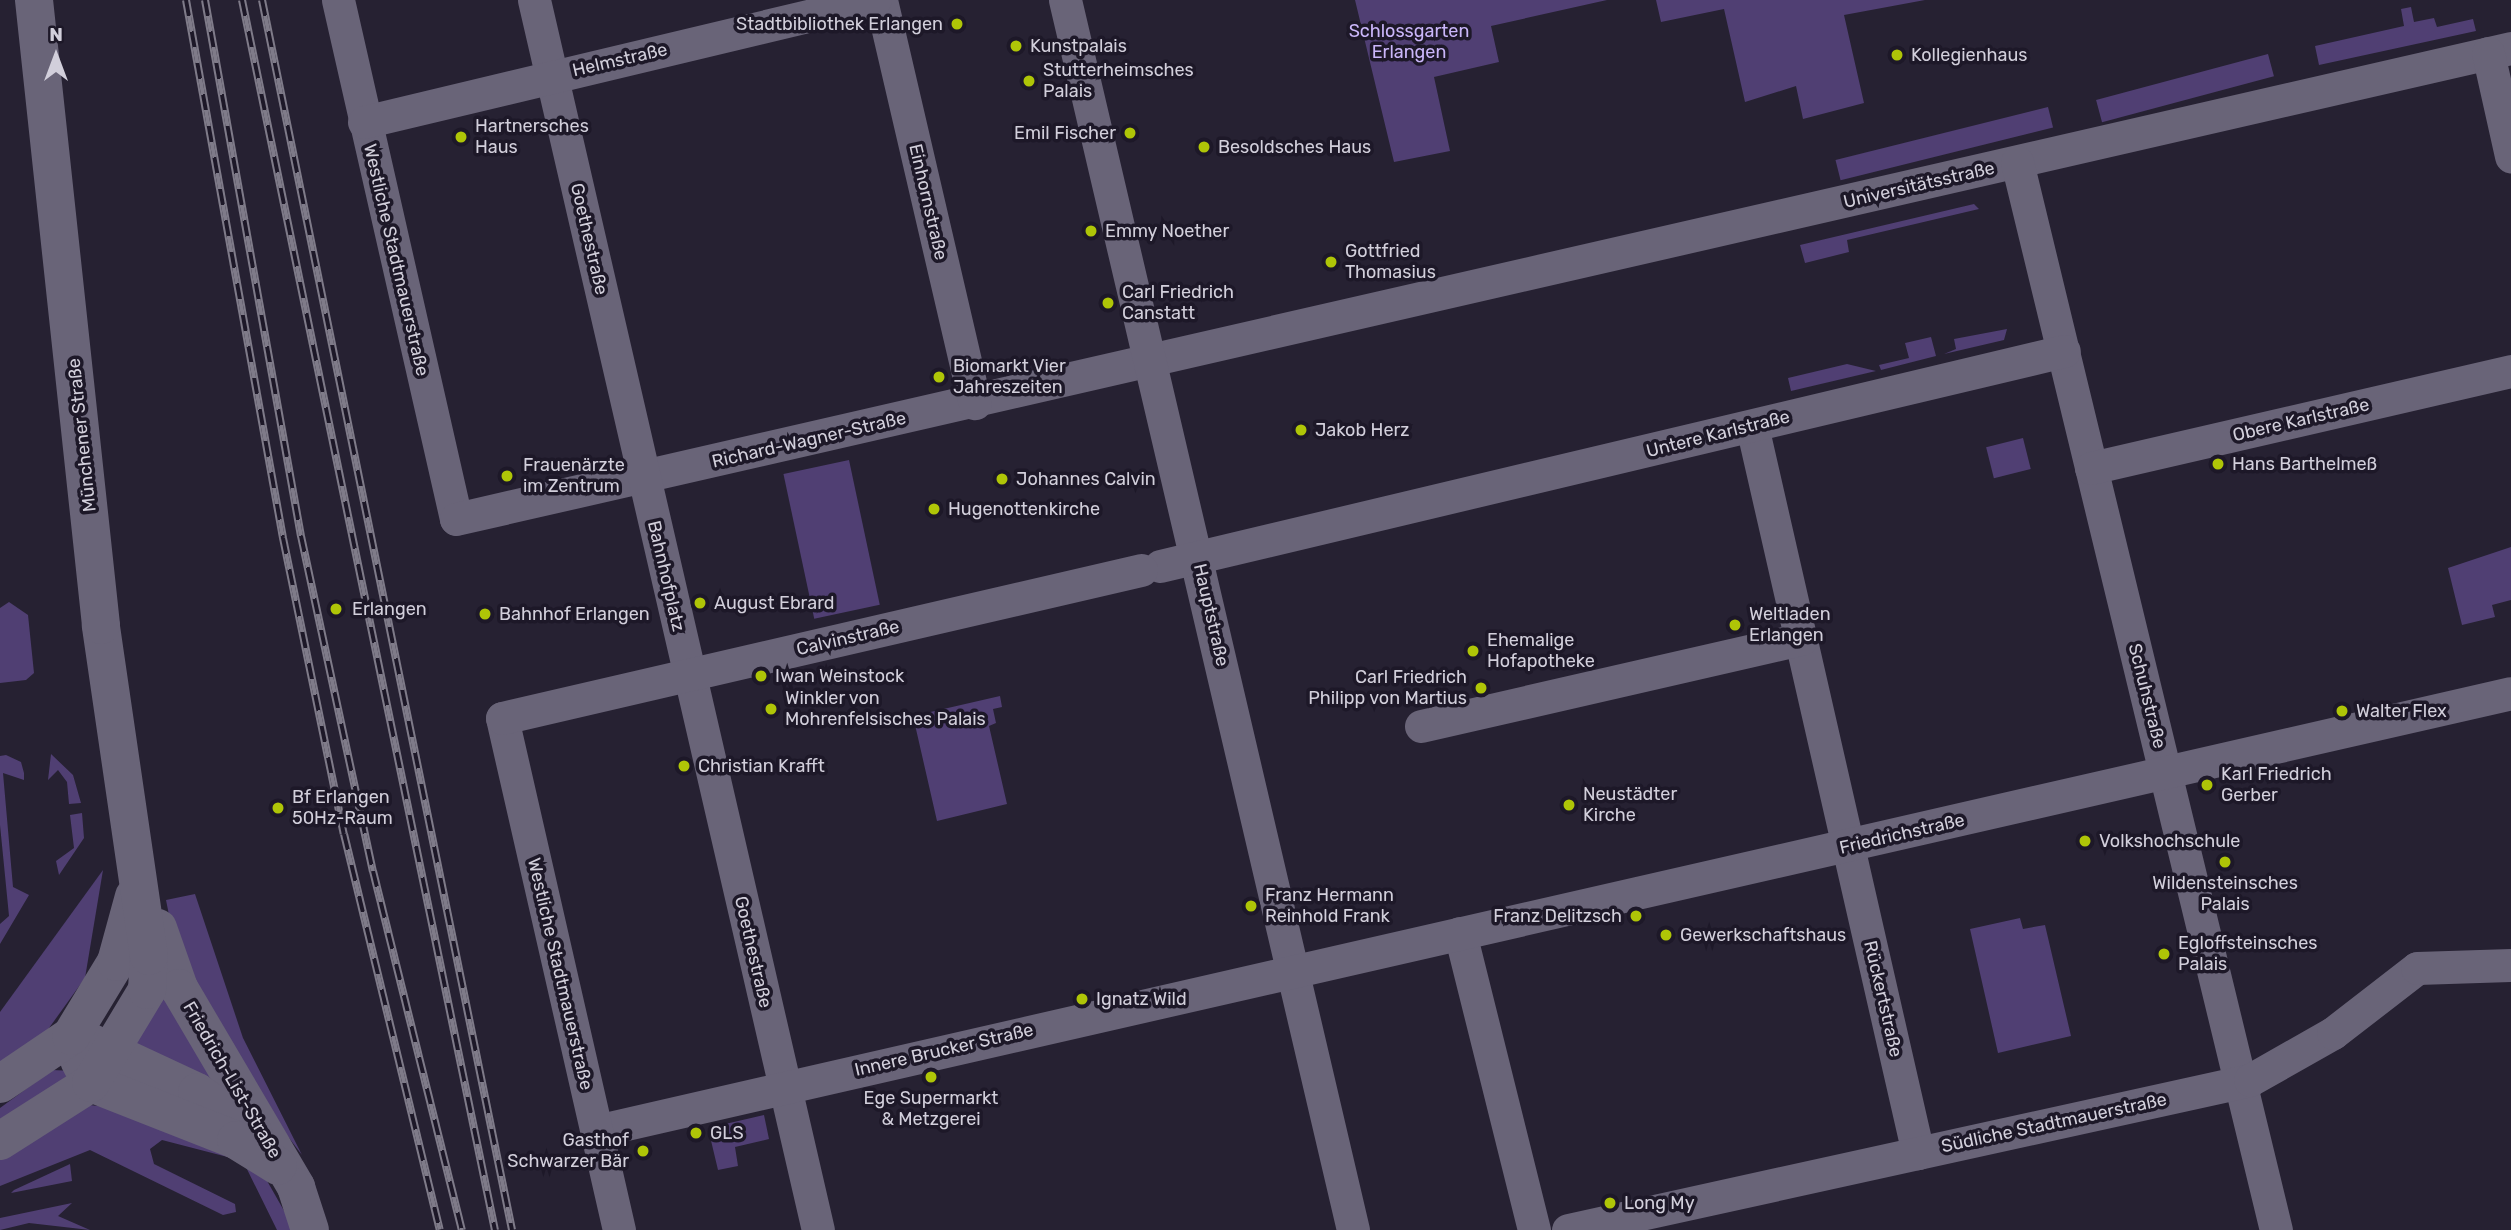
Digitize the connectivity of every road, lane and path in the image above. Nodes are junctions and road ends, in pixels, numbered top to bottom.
1 (34, 0) edge
2 (338, 0) edge
3 (534, 0) edge
4 (875, 0) edge
5 (881, 0) edge
6 (1066, 0) edge
7 (2499, 50) edge
8 (551, 76) junction
9 (364, 122) junction
10 (2511, 156) edge
11 (2017, 162) junction
12 (2064, 351) junction
13 (1153, 363) junction
14 (2511, 371) edge
15 (975, 404) junction
16 (1752, 426) junction
17 (2091, 468) junction
18 (643, 478) junction
19 (1198, 558) junction
20 (1801, 639) junction
21 (689, 674) junction
22 (2511, 693) edge
23 (1421, 726) dead end
24 (2166, 774) junction
25 (1849, 846) junction
26 (137, 865) junction
27 (1460, 933) junction
28 (2511, 965) edge
29 (1292, 970) junction
30 (71, 1036) junction
31 (115, 1052) junction
32 (91, 1083) junction
33 (2236, 1083) junction
34 (0, 1084) edge
35 (785, 1088) junction
36 (596, 1131) junction
37 (0, 1141) edge
38 (1918, 1153) junction
39 (285, 1171) junction
40 (310, 1230) edge
41 (619, 1230) edge
42 (818, 1230) edge
43 (1353, 1230) edge
44 (1534, 1230) edge
45 (1568, 1230) edge
46 (2276, 1230) edge

1 - 26 main road, Münchener Straße
2 - 9 street, Westliche Stadtmauerstraße
3 - 8 street, Goethestraße
4 - 8 street, Helmstraße
5 - 15 street, Einhornstraße
6 - 13 street, Hauptstraße
7 - 10 street
7 - 11 street, Universitätsstraße
8 - 9 street, Helmstraße
8 - 18 street, Goethestraße
9 - 18 street, Westliche Stadtmauerstraße
11 - 12 street, Schuhstraße
11 - 13 street, Universitätsstraße
12 - 16 street, Untere Karlstraße
12 - 17 street, Schuhstraße
13 - 15 street, Richard-Wagner-Straße
13 - 19 street, Hauptstraße
14 - 17 street, Obere Karlstraße
15 - 18 street, Richard-Wagner-Straße
16 - 19 street, Untere Karlstraße
16 - 20 street, Rückertstraße
17 - 24 street, Schuhstraße
18 - 21 street, Bahnhofplatz
19 - 21 street, Calvinstraße
19 - 29 street, Hauptstraße
20 - 23 street
20 - 25 street, Rückertstraße
21 - 35 street, Goethestraße
21 - 36 street, Westliche Stadtmauerstraße
22 - 24 street, Friedrichstraße
24 - 25 street, Friedrichstraße
24 - 33 street, Schuhstraße
25 - 27 street, Friedrichstraße
25 - 38 street, Rückertstraße
26 - 30 main road, Münchener Straße
26 - 31 main road, Münchener Straße
26 - 39 main road, Friedrich-List-Straße
27 - 29 street, Friedrichstraße
27 - 44 street
28 - 33 street, Südliche Stadtmauerstraße
29 - 35 street, Innere Brucker Straße
29 - 43 street, Hauptstraße
30 - 31 main road, Friedrich-List-Straße
30 - 32 main road
30 - 34 main road, Münchener Straße
31 - 32 main road, Münchener Straße
31 - 39 main road, Friedrich-List-Straße
32 - 37 main road, Münchener Straße
32 - 39 main road, Friedrich-List-Straße
33 - 38 street, Südliche Stadtmauerstraße
33 - 46 street, Schuhstraße
35 - 36 street, Innere Brucker Straße
35 - 42 street, Goethestraße
36 - 41 street, Westliche Stadtmauerstraße
38 - 45 street, Südliche Stadtmauerstraße
39 - 40 main road, Friedrich-List-Straße

